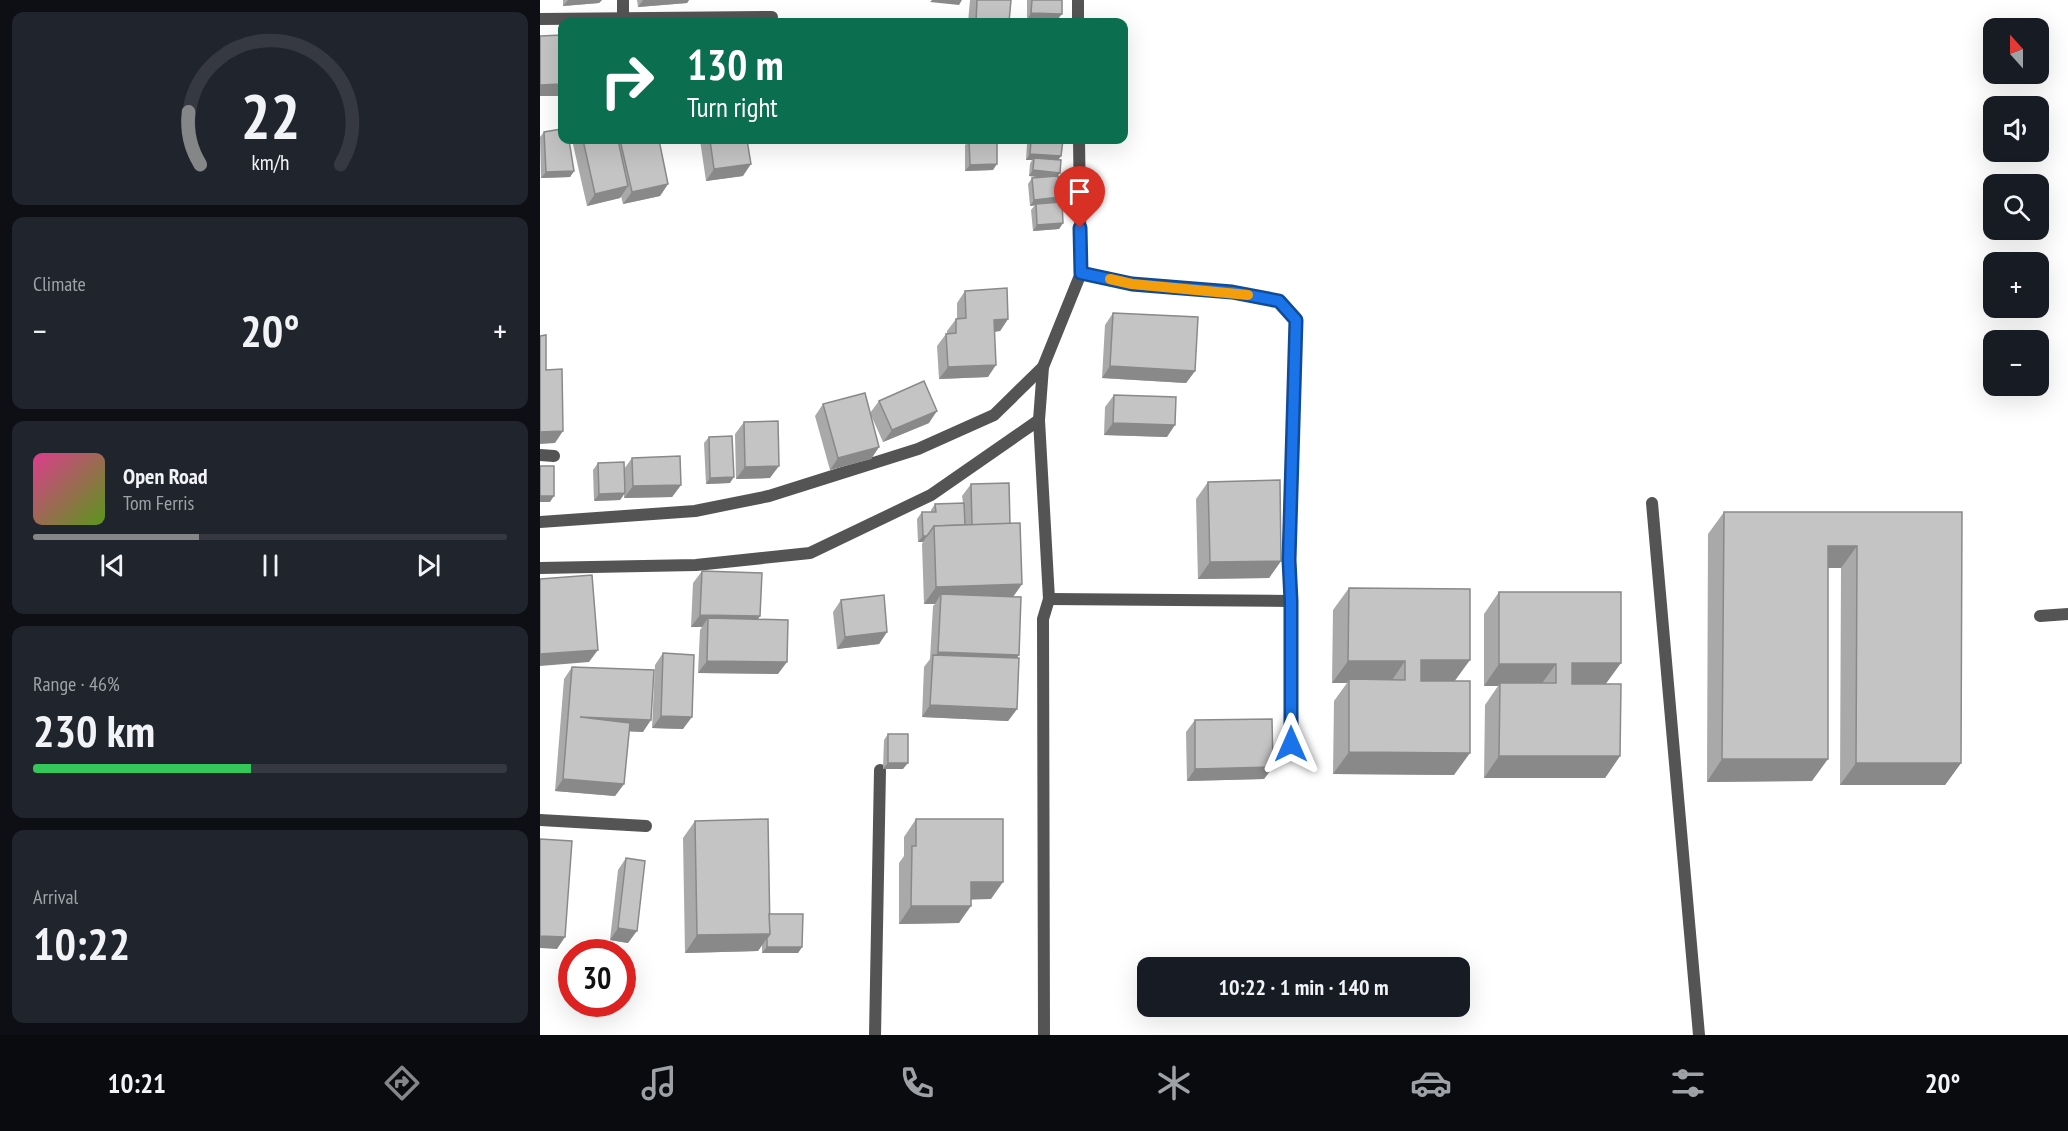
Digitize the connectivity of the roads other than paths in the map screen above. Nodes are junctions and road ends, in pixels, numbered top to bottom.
1 (622, 0) edge
2 (1078, 0) edge
3 (623, 18) edge
4 (1078, 18) edge
5 (540, 19) edge
6 (558, 19) edge
7 (1079, 144) edge
8 (1081, 273) junction
9 (1043, 371) junction
10 (1040, 416) junction
11 (540, 455) edge
12 (554, 456) dead end
13 (1652, 503) dead end
14 (540, 522) edge
15 (540, 568) edge
16 (1049, 599) junction
17 (1291, 601) junction
18 (2068, 614) edge
19 (2040, 616) dead end
20 (1291, 744) dead end
21 (880, 770) dead end
22 (540, 820) edge
23 (645, 826) dead end
24 (875, 1035) edge
25 (1044, 1035) edge
26 (1699, 1035) edge

1 - 3 street
2 - 4 street
5 - 6 street
7 - 8 street
8 - 9 street
8 - 17 street
9 - 10 street
9 - 14 street
10 - 15 street
10 - 16 street
11 - 12 street
13 - 26 street
16 - 17 street
16 - 25 street
17 - 20 street
18 - 19 street
21 - 24 street
22 - 23 street

